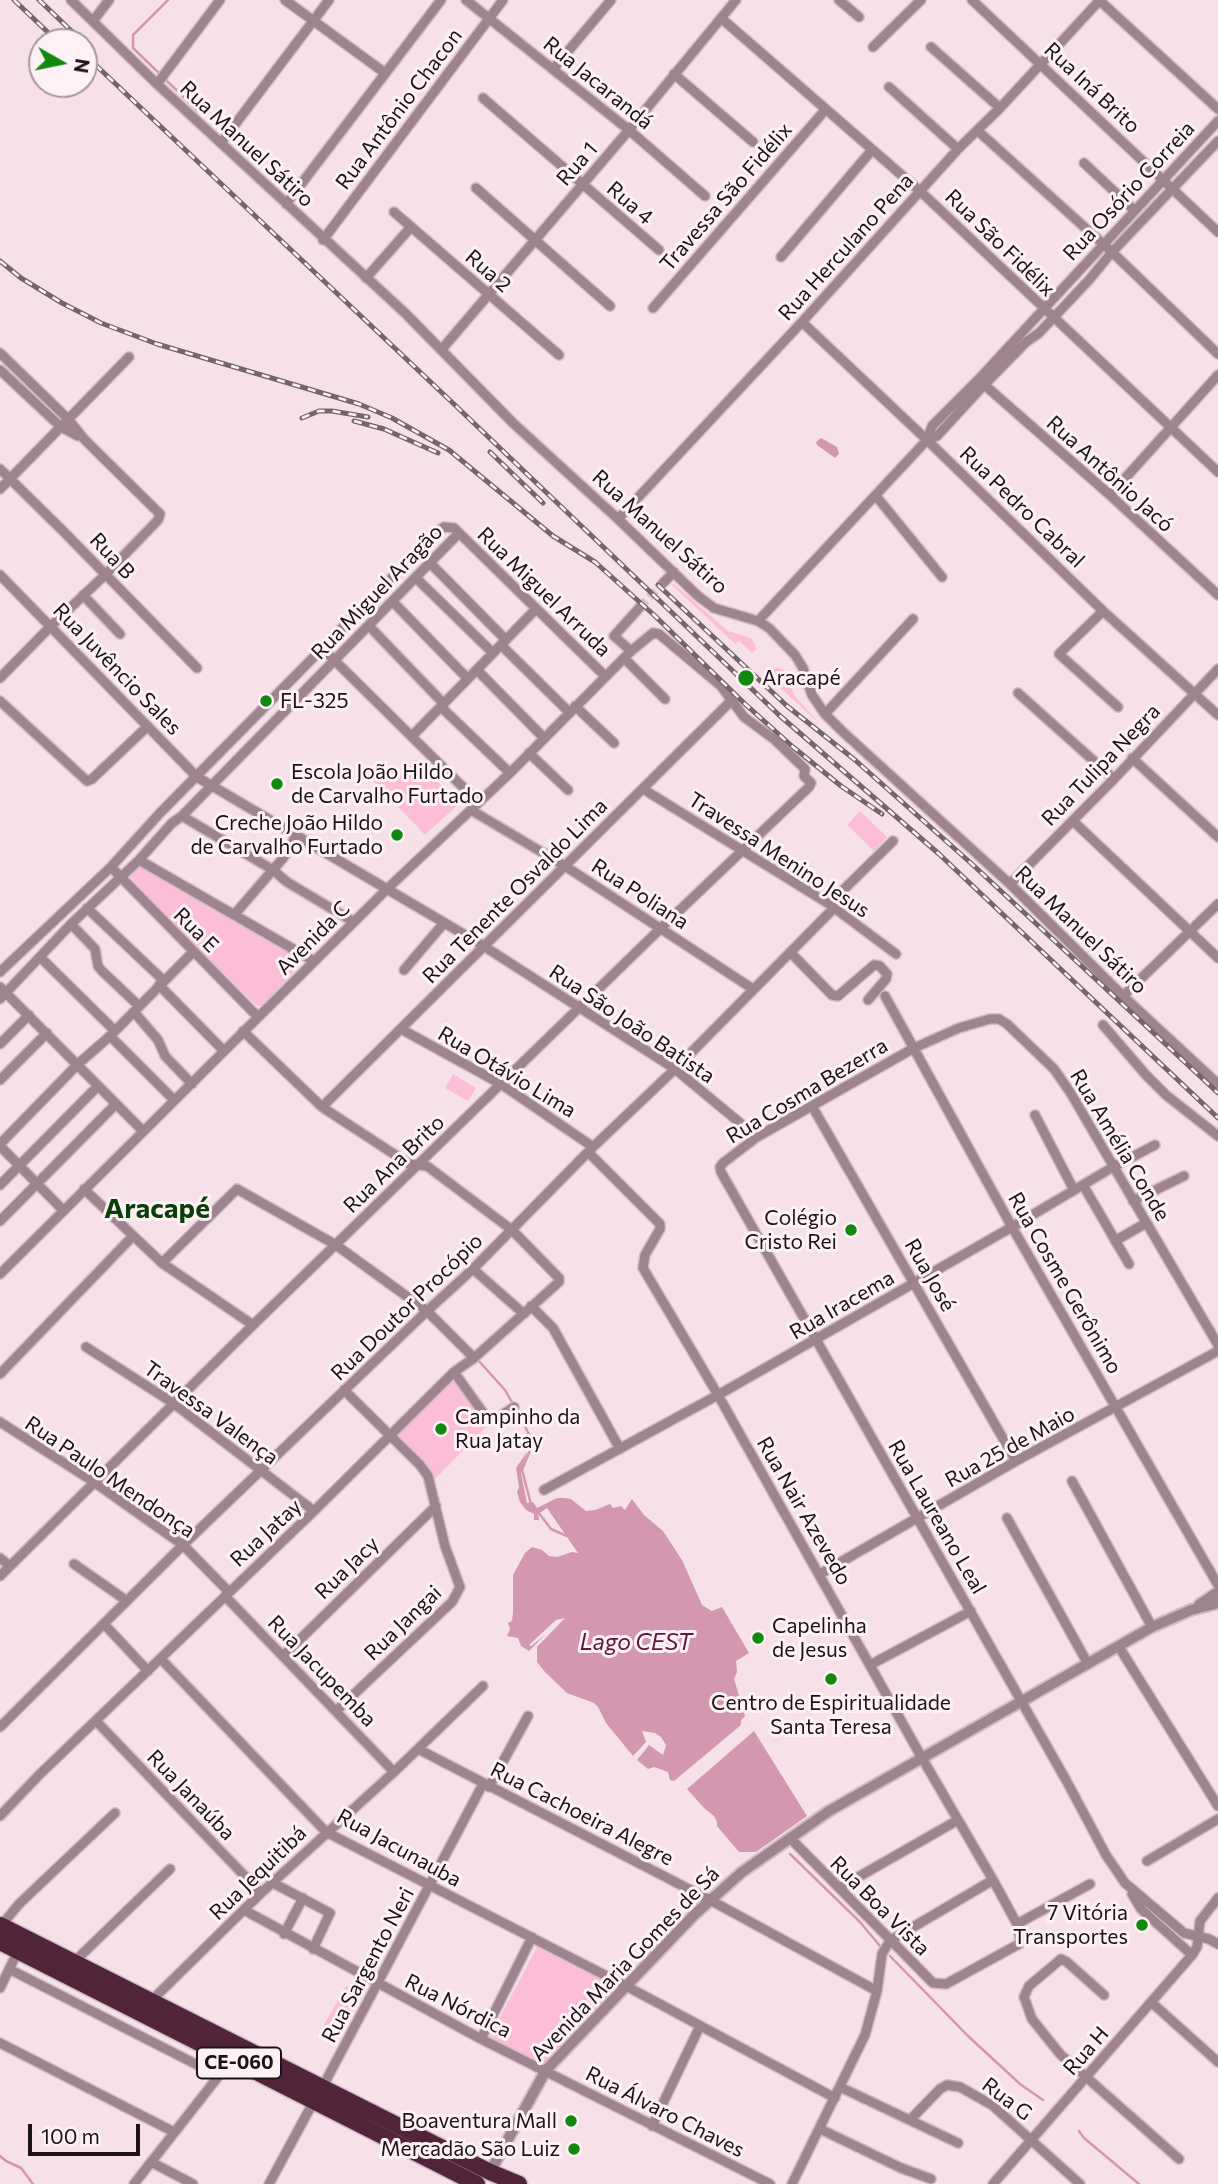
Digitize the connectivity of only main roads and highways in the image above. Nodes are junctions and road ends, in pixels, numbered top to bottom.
1 (0, 1926) edge
2 (0, 1942) edge
3 (318, 2094) junction
4 (477, 2184) edge
5 (519, 2184) edge

1 - 3 highway, CE-060
2 - 3 highway, CE-060
3 - 4 highway, CE-060
3 - 5 highway, CE-060

